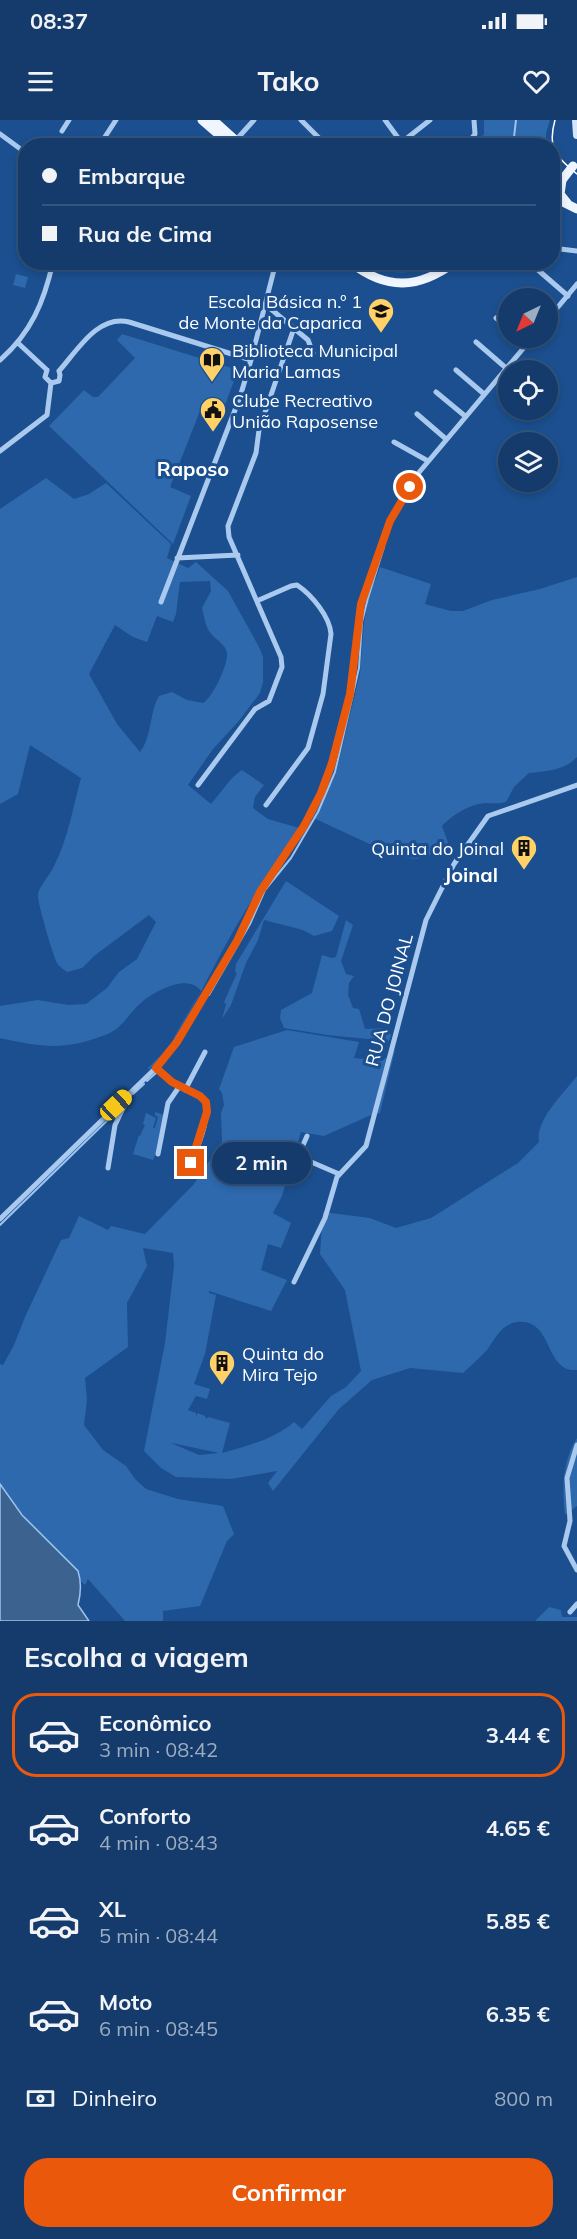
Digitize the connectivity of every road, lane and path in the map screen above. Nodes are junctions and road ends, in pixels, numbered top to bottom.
1 (69, 120) edge
2 (116, 120) edge
3 (202, 120) edge
4 (213, 120) edge
5 (254, 120) edge
6 (301, 120) edge
7 (385, 120) edge
8 (430, 120) edge
9 (474, 120) edge
10 (576, 120) edge
11 (577, 128) edge
12 (62, 131) dead end
13 (0, 134) edge
14 (577, 135) edge
15 (104, 138) edge
16 (228, 138) edge
17 (230, 138) edge
18 (240, 138) edge
19 (319, 138) edge
20 (397, 138) edge
21 (408, 138) edge
22 (472, 138) edge
23 (18, 147) edge
24 (576, 162) edge
25 (562, 180) joint
26 (573, 207) edge
27 (560, 249) edge
28 (577, 251) edge
29 (51, 270) edge
30 (273, 270) edge
31 (360, 270) edge
32 (444, 270) edge
33 (538, 270) dead end
34 (577, 284) edge
35 (568, 296) junction
36 (266, 304) junction
37 (558, 308) edge
38 (294, 328) junction
39 (476, 342) dead end
40 (18, 343) junction
41 (523, 348) edge
42 (313, 353) dead end
43 (0, 360) edge
44 (251, 360) junction
45 (513, 360) edge
46 (498, 361) edge
47 (47, 370) junction
48 (456, 370) dead end
49 (59, 371) junction
50 (498, 377) edge
51 (51, 383) junction
52 (436, 392) dead end
53 (484, 394) junction
54 (417, 414) dead end
55 (465, 416) junction
56 (447, 439) junction
57 (394, 442) dead end
58 (0, 451) edge
59 (428, 461) junction
60 (238, 555) junction
61 (177, 558) junction
62 (259, 600) junction
63 (161, 602) dead end
64 (198, 785) dead end
65 (577, 785) edge
66 (266, 806) dead end
67 (205, 1052) dead end
68 (156, 1068) junction
69 (179, 1086) junction
70 (131, 1090) junction
71 (185, 1090) junction
72 (307, 1136) dead end
73 (158, 1154) dead end
74 (191, 1163) dead end
75 (108, 1168) dead end
76 (339, 1174) junction
77 (0, 1219) edge
78 (294, 1282) dead end
79 (577, 1445) edge
80 (577, 1570) edge
81 (577, 1604) edge
82 (570, 1612) dead end

1 - 12 street
2 - 15 street
3 - 16 main road
4 - 17 main road
5 - 18 street
6 - 19 street
7 - 20 street
8 - 21 street
9 - 22 street
10 - 11 main road
11 - 14 main road
13 - 23 street
24 - 25 main road, bridge
25 - 26 main road
27 - 28 street
29 - 40 street
30 - 36 street
31 - 32 main road
33 - 35 street
34 - 35 street
35 - 37 street
36 - 38 street
36 - 44 street
38 - 42 street
38 - 60 street
39 - 46 street
40 - 43 street
40 - 47 street
41 - 45 street
44 - 49 street
44 - 61 street
47 - 49 street
47 - 51 street
48 - 53 street
49 - 51 street
50 - 53 street
51 - 58 street
52 - 55 street
53 - 55 street
54 - 56 street
55 - 56 street
56 - 59 street
57 - 59 street
59 - 68 street
60 - 61 street
60 - 62 street
61 - 63 street
62 - 64 street
62 - 66 street
65 - 76 street, RUA DO JOINAL
67 - 71 street
68 - 69 street
68 - 70 street
69 - 71 street
69 - 73 street
70 - 75 street
70 - 77 street
71 - 74 street
72 - 76 street
76 - 78 street, RUA DO JOINAL
79 - 80 street
81 - 82 street

